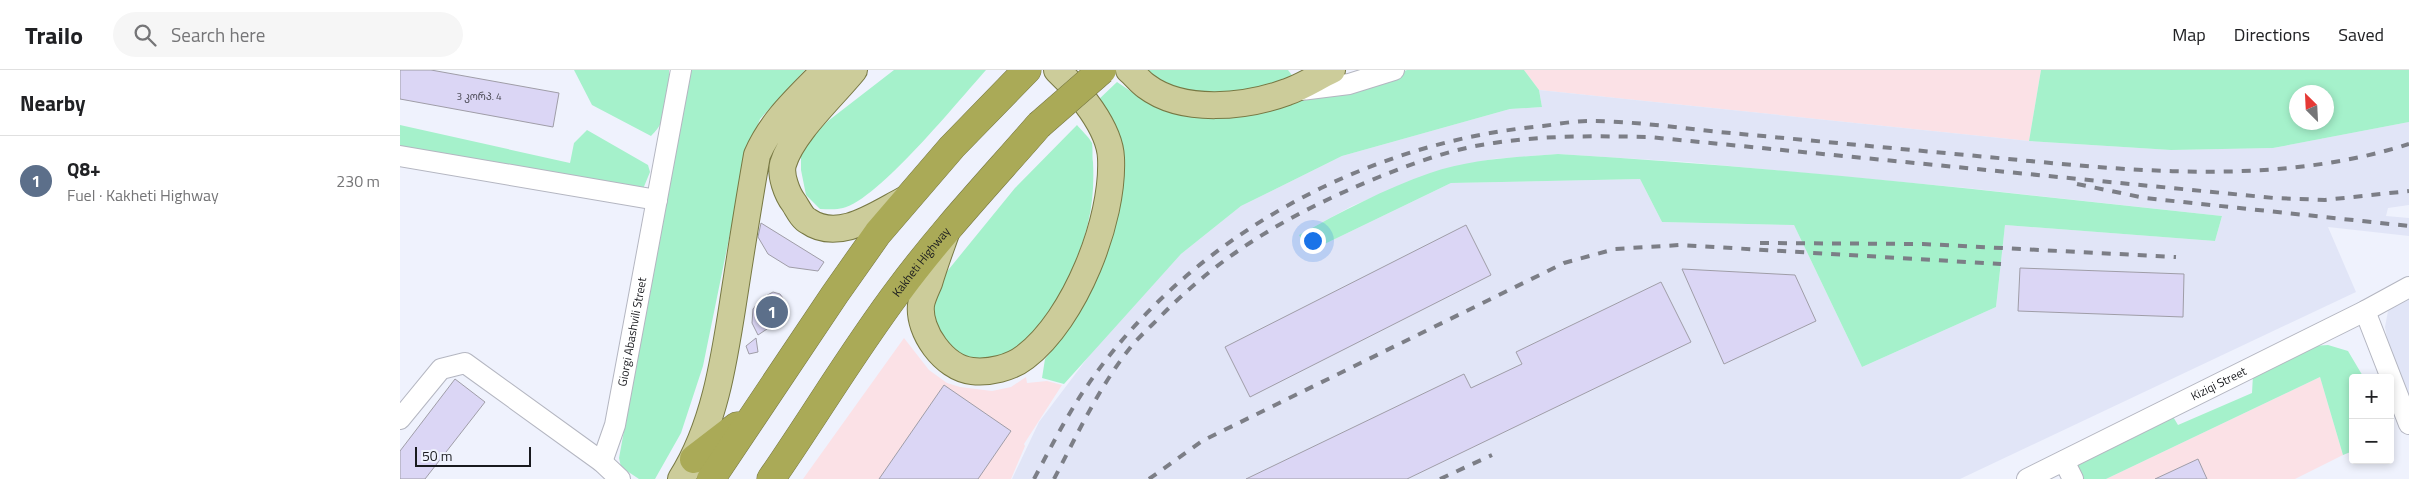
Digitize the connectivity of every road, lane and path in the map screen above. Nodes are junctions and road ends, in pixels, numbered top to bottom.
1 (681, 70) edge
2 (825, 70) edge
3 (854, 70) edge
4 (870, 70) edge
5 (1027, 70) edge
6 (1057, 70) edge
7 (1102, 70) edge
8 (1129, 70) edge
9 (1332, 70) edge
10 (1394, 70) edge
11 (1287, 92) junction
12 (831, 98) junction
13 (400, 156) edge
14 (906, 198) junction
15 (657, 200) junction
16 (947, 229) junction
17 (2409, 287) edge
18 (2365, 311) junction
19 (400, 419) edge
20 (2409, 424) edge
21 (2064, 461) junction
22 (602, 462) junction
23 (695, 472) edge
24 (620, 479) edge
25 (771, 479) edge
26 (2028, 479) edge
27 (2073, 479) edge

1 - 15 street, Giorgi Abashvili Street
2 - 23 main road
3 - 12 main road
4 - 12 main road
5 - 14 highway
6 - 16 main road
7 - 16 highway, Kakheti Highway, bridge
8 - 11 main road
9 - 11 main road
10 - 11 street
12 - 14 main road
13 - 15 street
14 - 23 highway
15 - 22 street, Giorgi Abashvili Street
16 - 25 highway, Kakheti Highway
17 - 18 street, Kiziqi Street
18 - 20 street
18 - 21 street, Kiziqi Street
19 - 22 street
21 - 26 street, Kiziqi Street
21 - 27 street
22 - 24 street

